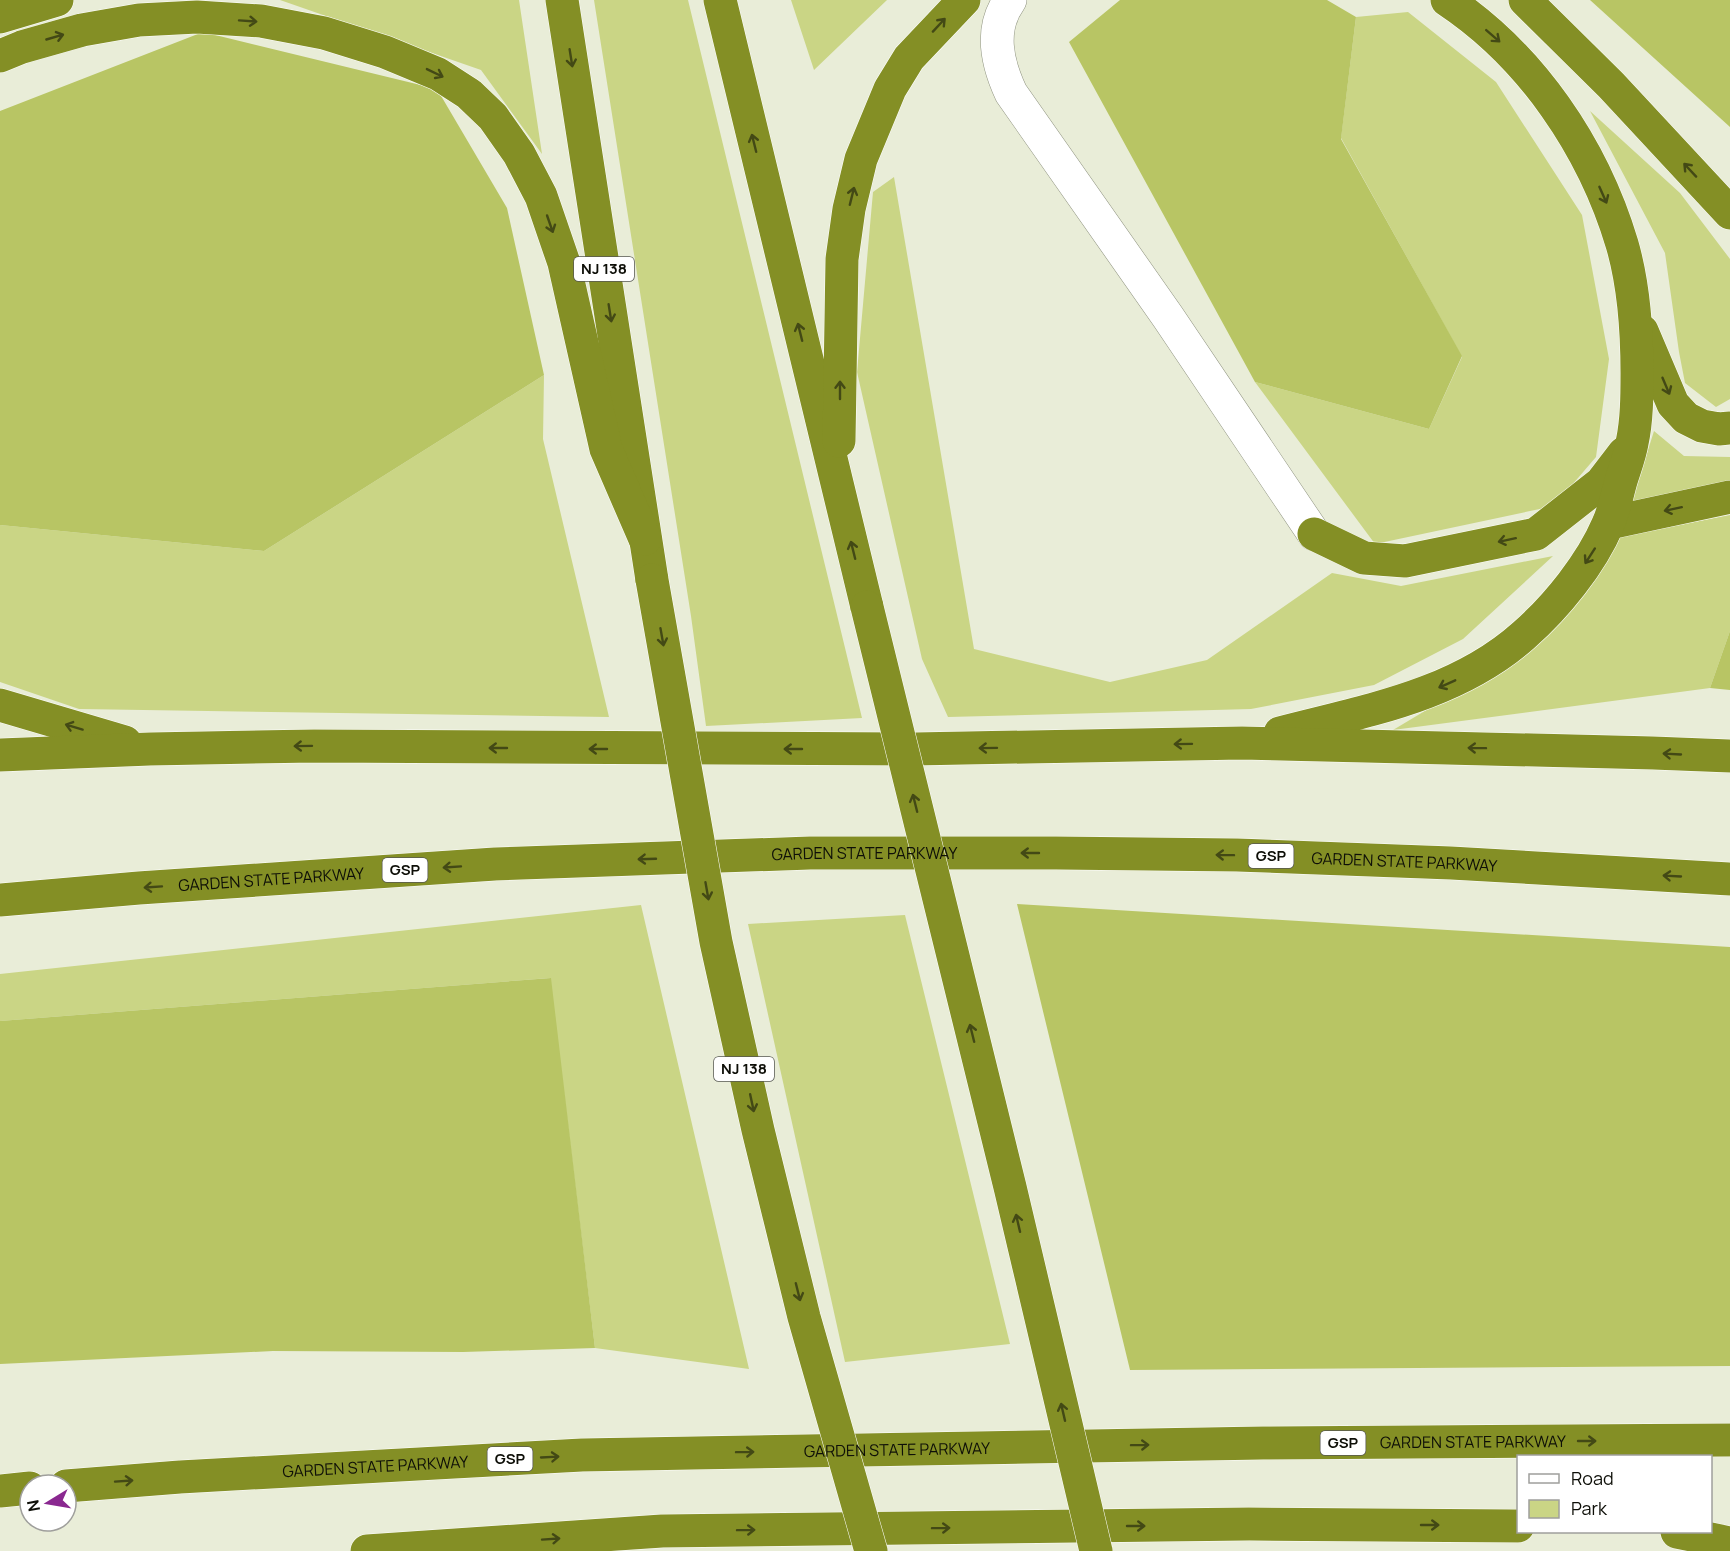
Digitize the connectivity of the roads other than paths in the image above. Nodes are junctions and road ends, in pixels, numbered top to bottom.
1 (57, 0) edge
2 (562, 0) edge
3 (720, 0) edge
4 (964, 0) edge
5 (1010, 0) edge
6 (1447, 0) edge
7 (1525, 0) edge
8 (0, 17) edge
9 (0, 56) edge
10 (1730, 213) edge
11 (1635, 313) junction
12 (1730, 428) edge
13 (1633, 442) junction
14 (839, 491) junction
15 (1730, 497) edge
16 (1609, 524) junction
17 (1314, 534) joint
18 (645, 538) junction
19 (0, 705) edge
20 (1242, 743) junction
21 (150, 749) junction
22 (0, 755) edge
23 (1730, 756) edge
24 (1730, 879) edge
25 (0, 900) edge
26 (1730, 1440) edge
27 (78, 1485) edge
28 (18, 1489) edge
29 (0, 1491) edge
30 (1712, 1525) edge
31 (1730, 1525) edge
32 (1517, 1526) edge
33 (1682, 1533) edge
34 (1730, 1543) edge
35 (367, 1551) edge
36 (871, 1551) edge
37 (1096, 1551) edge

1 - 8 highway
2 -> 18 highway, NJ 138
14 -> 3 highway
14 -> 4 highway
5 - 17 lane
6 -> 11 highway
10 -> 7 highway
9 -> 18 highway
11 -> 12 highway
11 - 13 highway
13 - 16 highway
13 -> 17 highway
37 -> 14 highway, bridge
15 -> 16 highway
16 -> 20 highway
18 -> 36 highway, NJ 138, bridge
21 -> 19 highway
20 -> 21 highway
23 -> 20 highway
21 - 22 highway
24 -> 25 highway, GARDEN STATE PARKWAY / GSP
27 -> 26 highway, GARDEN STATE PARKWAY / GSP
28 - 29 highway
30 - 31 highway
35 -> 32 highway
33 - 34 highway

